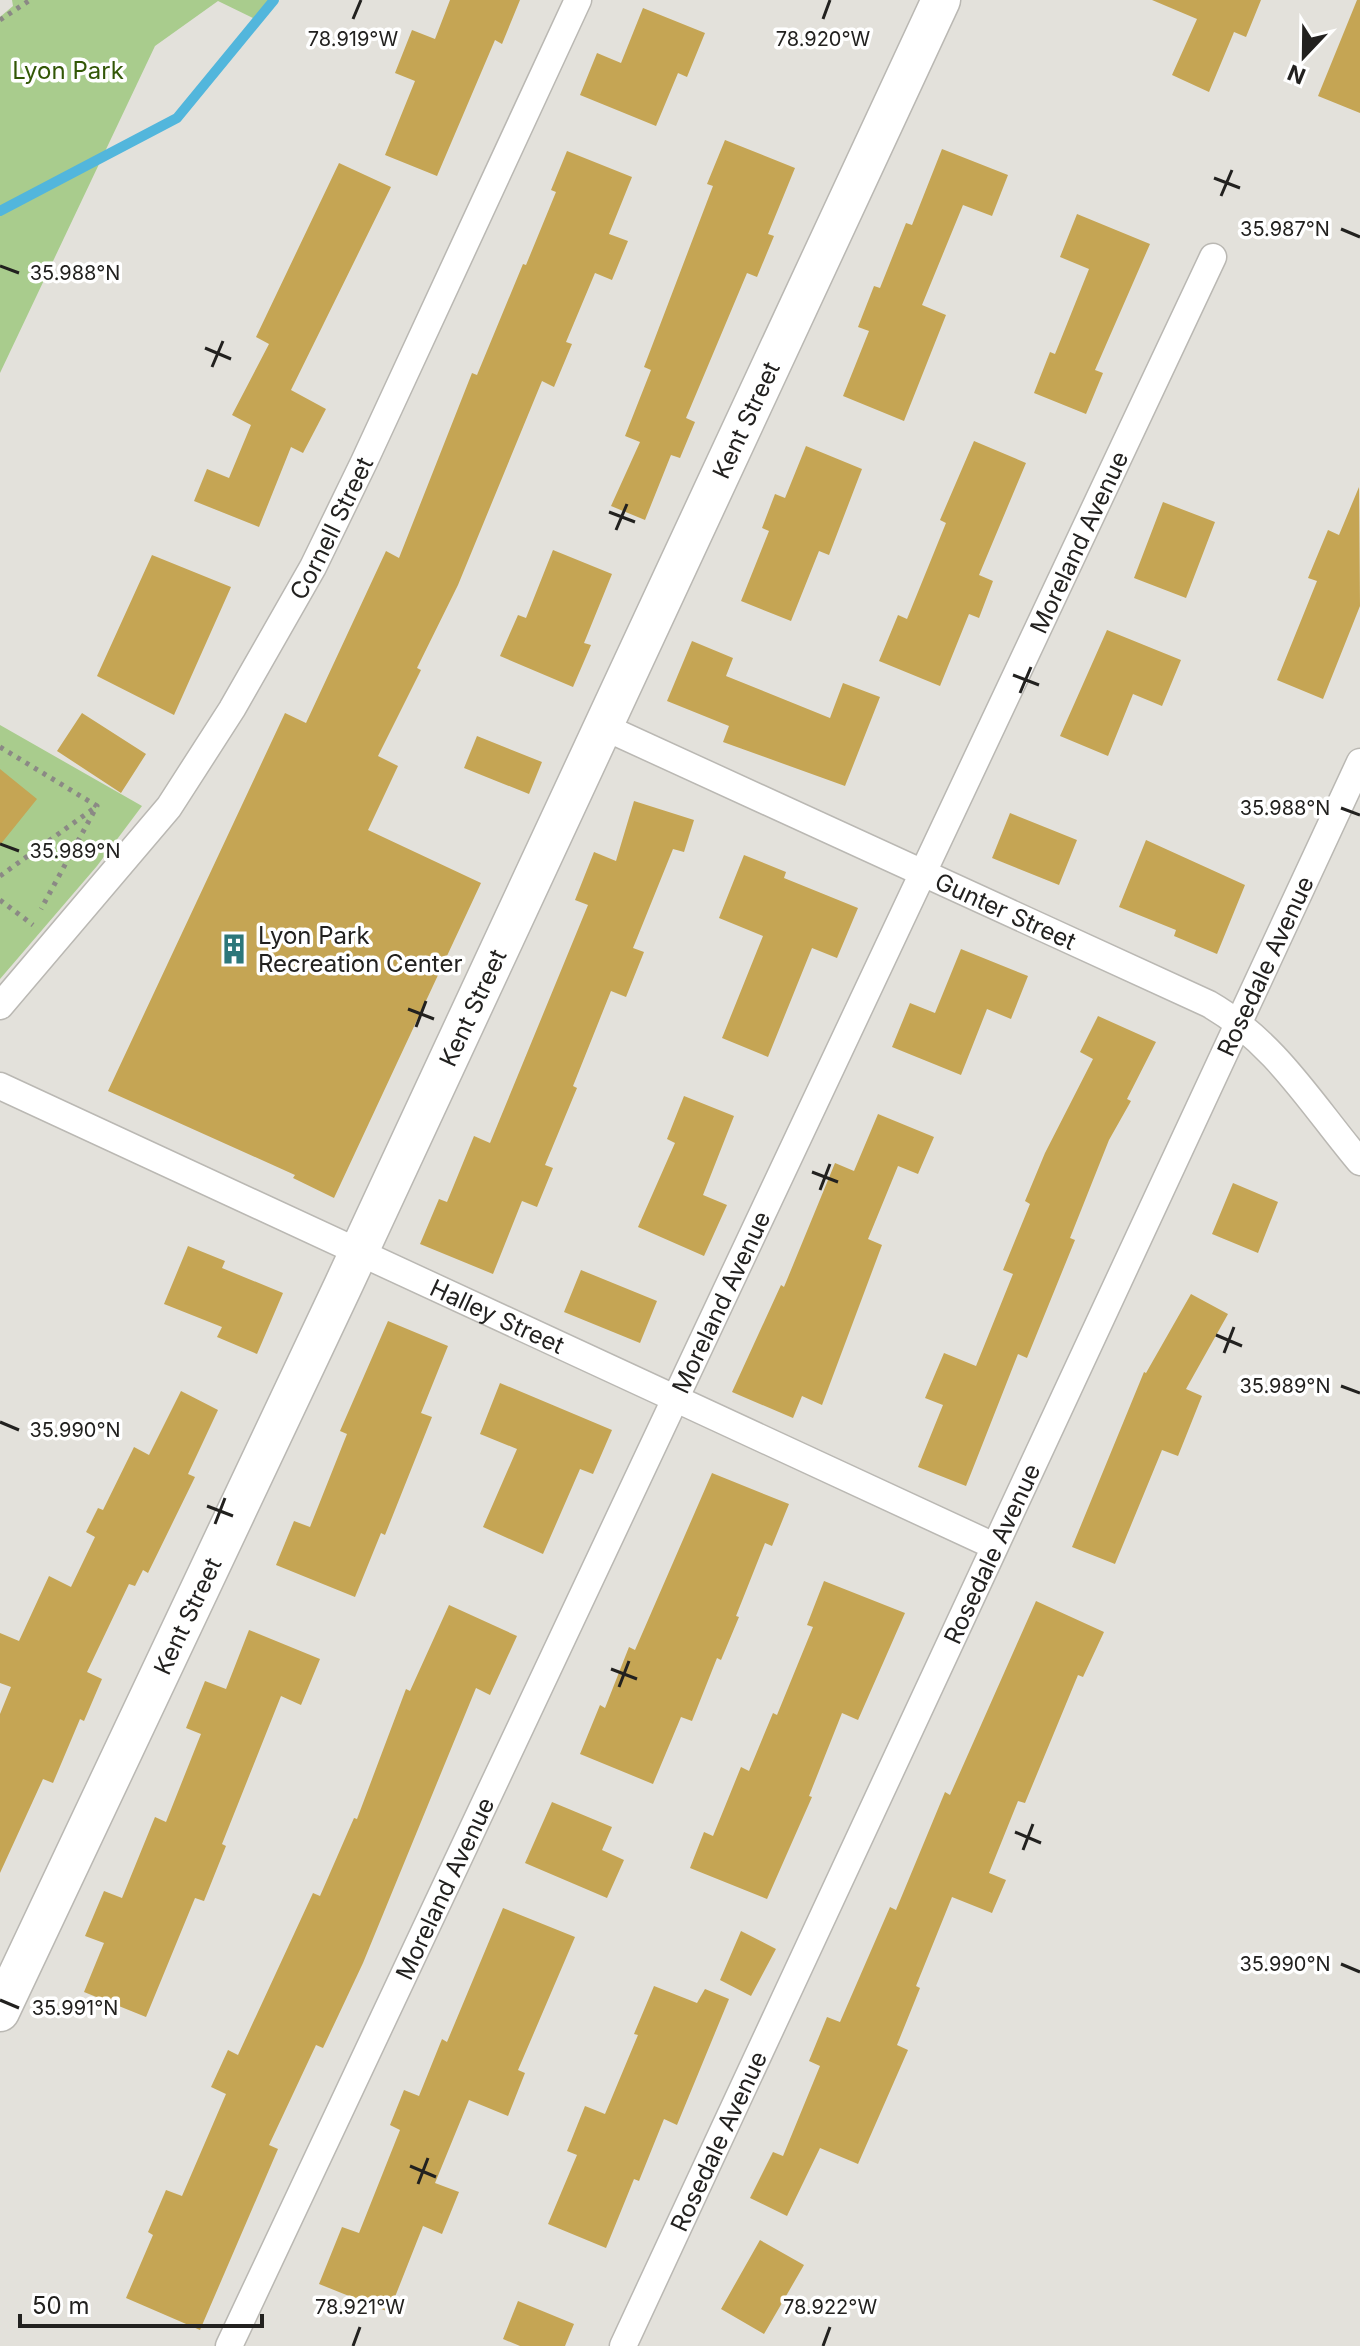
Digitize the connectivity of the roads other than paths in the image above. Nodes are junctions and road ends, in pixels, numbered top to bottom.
1 (578, 0) edge
2 (941, 0) edge
3 (1213, 257) dead end
4 (602, 726) junction
5 (1360, 762) edge
6 (925, 875) junction
7 (0, 1006) edge
8 (1242, 1023) junction
9 (0, 1086) edge
10 (1360, 1162) edge
11 (358, 1253) junction
12 (675, 1400) junction
13 (994, 1546) junction
14 (0, 2012) edge
15 (229, 2346) edge
16 (623, 2346) edge

1 - 7 street, Cornell Street
2 - 4 street, Kent Street
3 - 6 street, Moreland Avenue
4 - 6 street, Gunter Street
4 - 11 street, Kent Street
5 - 8 street, Rosedale Avenue
6 - 8 street, Gunter Street
6 - 12 street, Moreland Avenue
8 - 10 street, Gunter Street
8 - 13 street, Rosedale Avenue
9 - 11 street, Halley Street
11 - 12 street, Halley Street
11 - 14 street, Kent Street
12 - 13 street, Halley Street
12 - 15 street, Moreland Avenue
13 - 16 street, Rosedale Avenue

